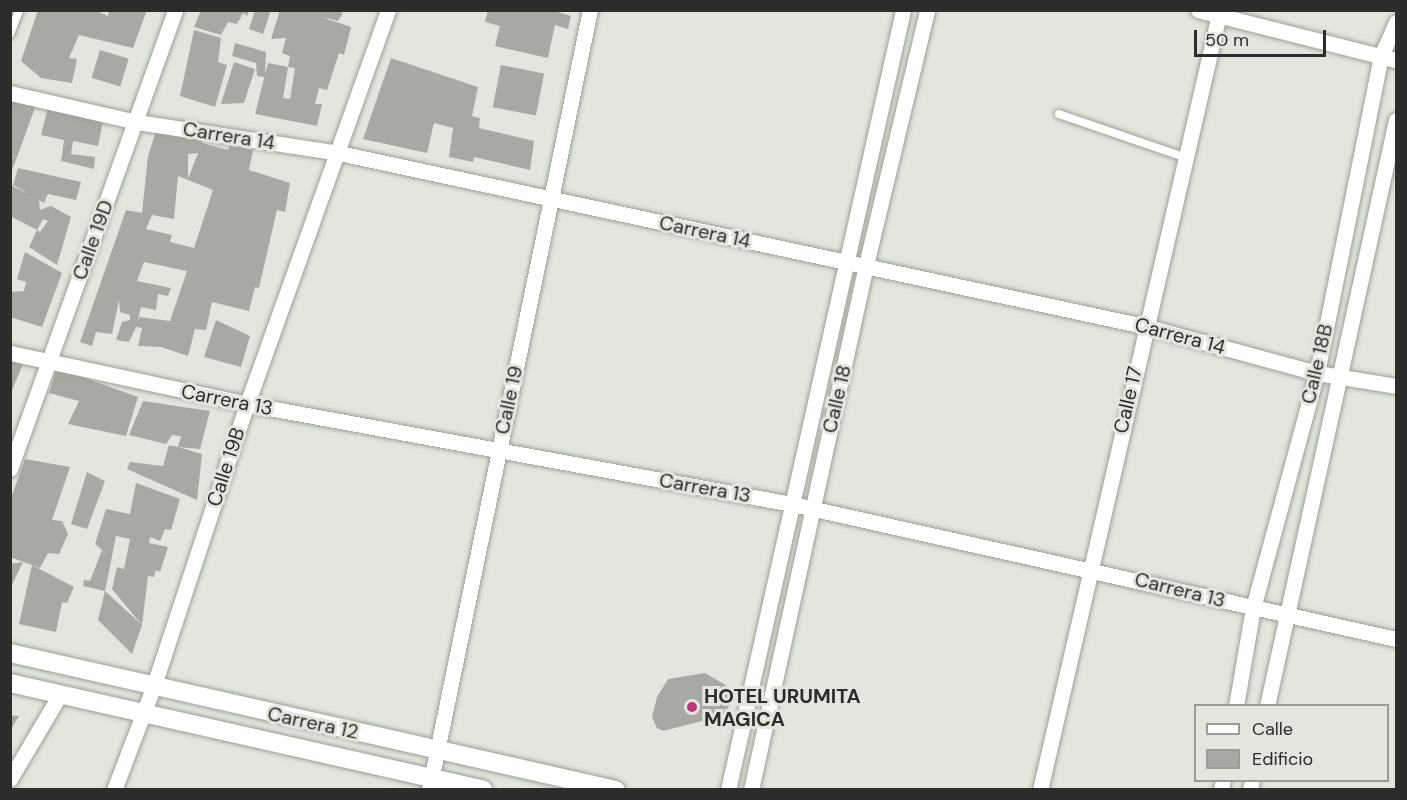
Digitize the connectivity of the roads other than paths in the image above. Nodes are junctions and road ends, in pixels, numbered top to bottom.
1 (19, 10) edge
2 (175, 10) edge
3 (388, 10) edge
4 (590, 10) edge
5 (903, 10) edge
6 (927, 10) edge
7 (1198, 10) edge
8 (1219, 13) edge
9 (1396, 22) edge
10 (10, 34) edge
11 (1381, 56) junction
12 (1396, 60) edge
13 (10, 93) edge
14 (1059, 114) dead end
15 (1396, 120) edge
16 (137, 122) junction
17 (339, 153) junction
18 (1184, 157) junction
19 (552, 199) junction
20 (844, 263) junction
21 (866, 265) junction
22 (1144, 326) junction
23 (10, 353) edge
24 (48, 363) junction
25 (1317, 372) junction
26 (1342, 377) junction
27 (1396, 386) edge
28 (247, 404) junction
29 (498, 451) junction
30 (10, 469) edge
31 (792, 504) junction
32 (813, 508) junction
33 (1090, 568) junction
34 (1253, 608) junction
35 (1284, 616) junction
36 (1396, 639) edge
37 (10, 653) edge
38 (10, 683) edge
39 (153, 687) junction
40 (59, 696) junction
41 (1236, 704) edge
42 (1267, 704) edge
43 (144, 711) junction
44 (436, 750) junction
45 (10, 778) edge
46 (430, 783) edge
47 (114, 789) edge
48 (483, 789) edge
49 (616, 789) edge
50 (728, 789) edge
51 (751, 789) edge
52 (1040, 789) edge

1 - 10 lane
2 - 16 street, Calle 19D
3 - 17 street, Calle 19B
4 - 19 street, Calle 19
5 - 20 street, Calle 18
6 - 21 street, Calle 18
7 - 8 street
8 - 11 street
8 - 18 street, Calle 17
9 - 11 street, Calle 18B
11 - 12 street
11 - 25 street, Calle 18B
13 - 16 street, Carrera 14
14 - 18 lane
15 - 26 street, Calle 18B
16 - 17 street, Carrera 14
16 - 24 street, Calle 19D
17 - 19 street, Carrera 14
17 - 28 street, Calle 19B
18 - 22 street, Calle 17
19 - 20 street, Carrera 14
19 - 29 street, Calle 19
20 - 21 street, Carrera 14
20 - 31 street, Calle 18
21 - 22 street, Carrera 14
21 - 32 street, Calle 18
22 - 25 street, Carrera 14
22 - 33 street, Calle 17
23 - 24 street, Carrera 13
24 - 28 street, Carrera 13
24 - 30 street, Calle 19D
25 - 26 street, Carrera 14
25 - 34 street, Calle 18B
26 - 27 street, Carrera 14
26 - 35 street, Calle 18B
28 - 29 street, Carrera 13
28 - 39 street, Calle 19B
29 - 31 street, Carrera 13
29 - 44 street, Calle 19
31 - 32 street, Carrera 13
31 - 50 street, Calle 18
32 - 33 street, Carrera 13
32 - 51 street, Calle 18
33 - 34 street, Carrera 13
33 - 52 street, Calle 17
34 - 35 street, Carrera 13
34 - 41 street, Calle 18B
35 - 36 street, Carrera 13
35 - 42 street, Calle 18B
37 - 39 street, Carrera 12
38 - 40 street, Carrera 12
39 - 43 street, Calle 19B
39 - 44 street, Carrera 12
40 - 43 street, Carrera 12
40 - 45 street
43 - 46 street, Carrera 12
43 - 47 street, Calle 19B
44 - 46 street, Calle 19
44 - 49 street, Carrera 12
46 - 48 street, Carrera 12

